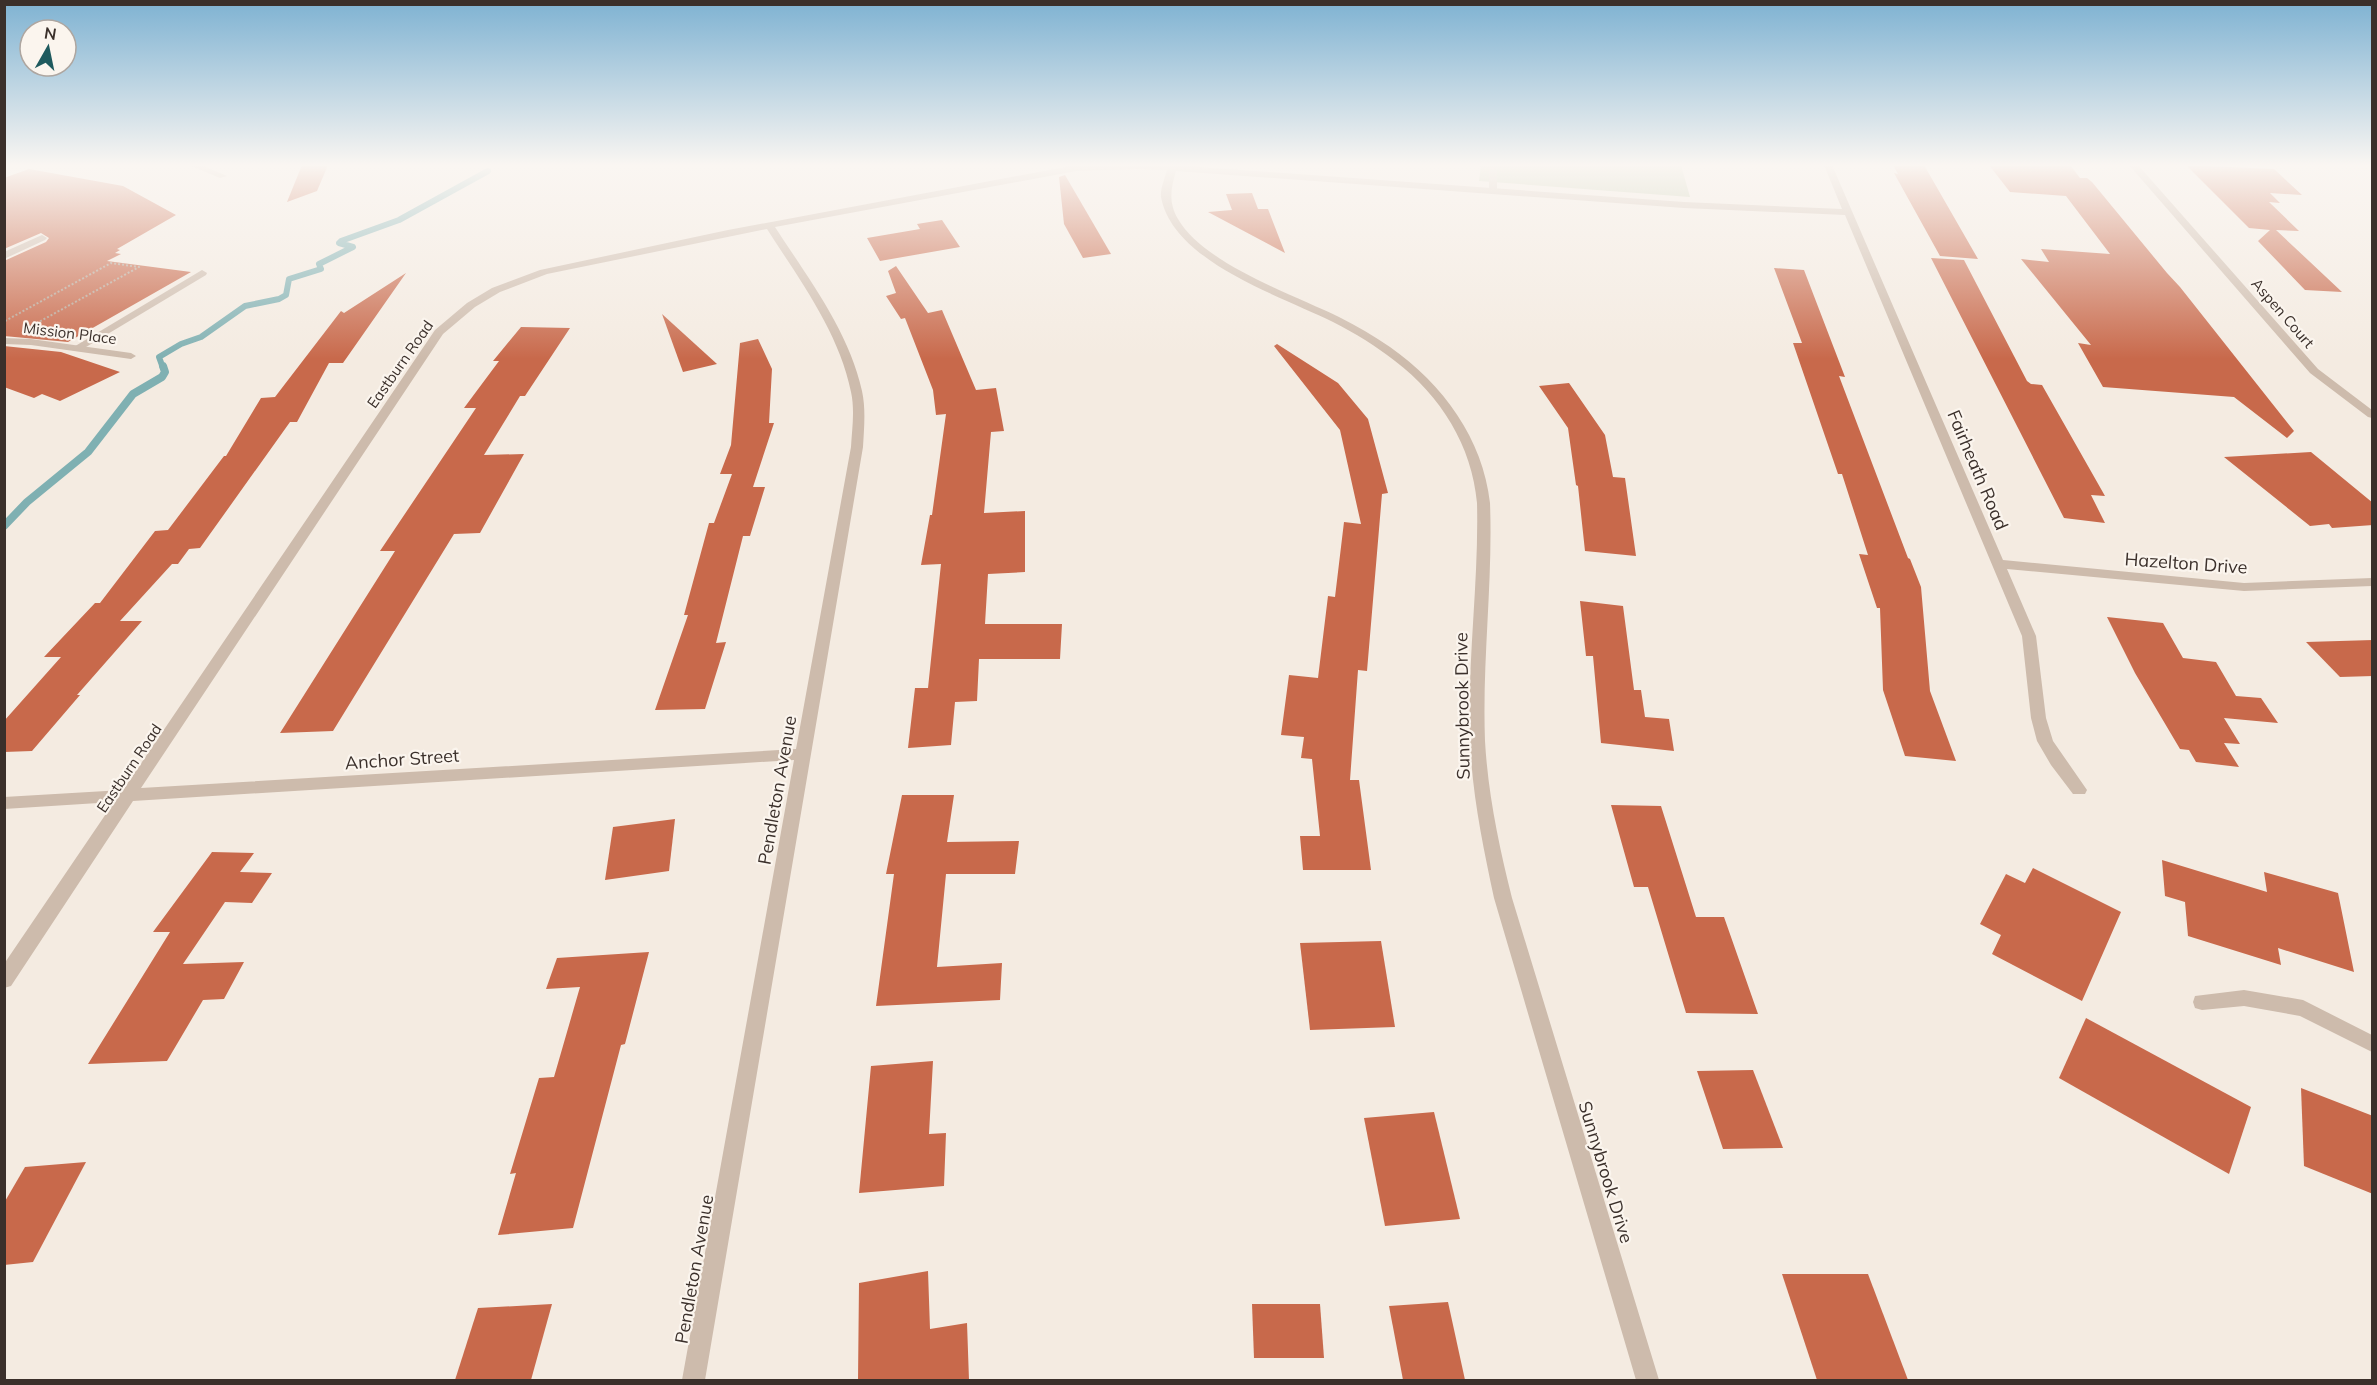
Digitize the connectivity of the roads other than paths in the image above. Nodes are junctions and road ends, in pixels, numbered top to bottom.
1 (746, 230) edge
2 (773, 230) edge
3 (1181, 230) edge
4 (1856, 230) edge
5 (2190, 230) edge
6 (42, 238) dead end
7 (4, 256) edge
8 (202, 273) dead end
9 (4, 341) edge
10 (77, 348) junction
11 (131, 356) dead end
12 (2373, 415) edge
13 (1998, 564) junction
14 (2373, 582) edge
15 (802, 754) junction
16 (2079, 790) dead end
17 (128, 796) junction
18 (4, 803) edge
19 (4, 980) edge
20 (2202, 1002) dead end
21 (2373, 1044) edge
22 (694, 1380) edge
23 (1648, 1380) edge

1 - 17 street, Eastburn Road
2 - 15 street, Pendleton Avenue
3 - 23 street, Sunnybrook Drive
4 - 13 street, Fairheath Road
5 - 12 street, Aspen Court
6 - 7 street
8 - 10 street
9 - 10 street, Mission Place
10 - 11 street, Mission Place
13 - 14 street, Hazelton Drive
13 - 16 street, Fairheath Road
15 - 17 street, Anchor Street
15 - 22 street, Pendleton Avenue
17 - 18 street, Anchor Street
17 - 19 street, Eastburn Road
20 - 21 street

